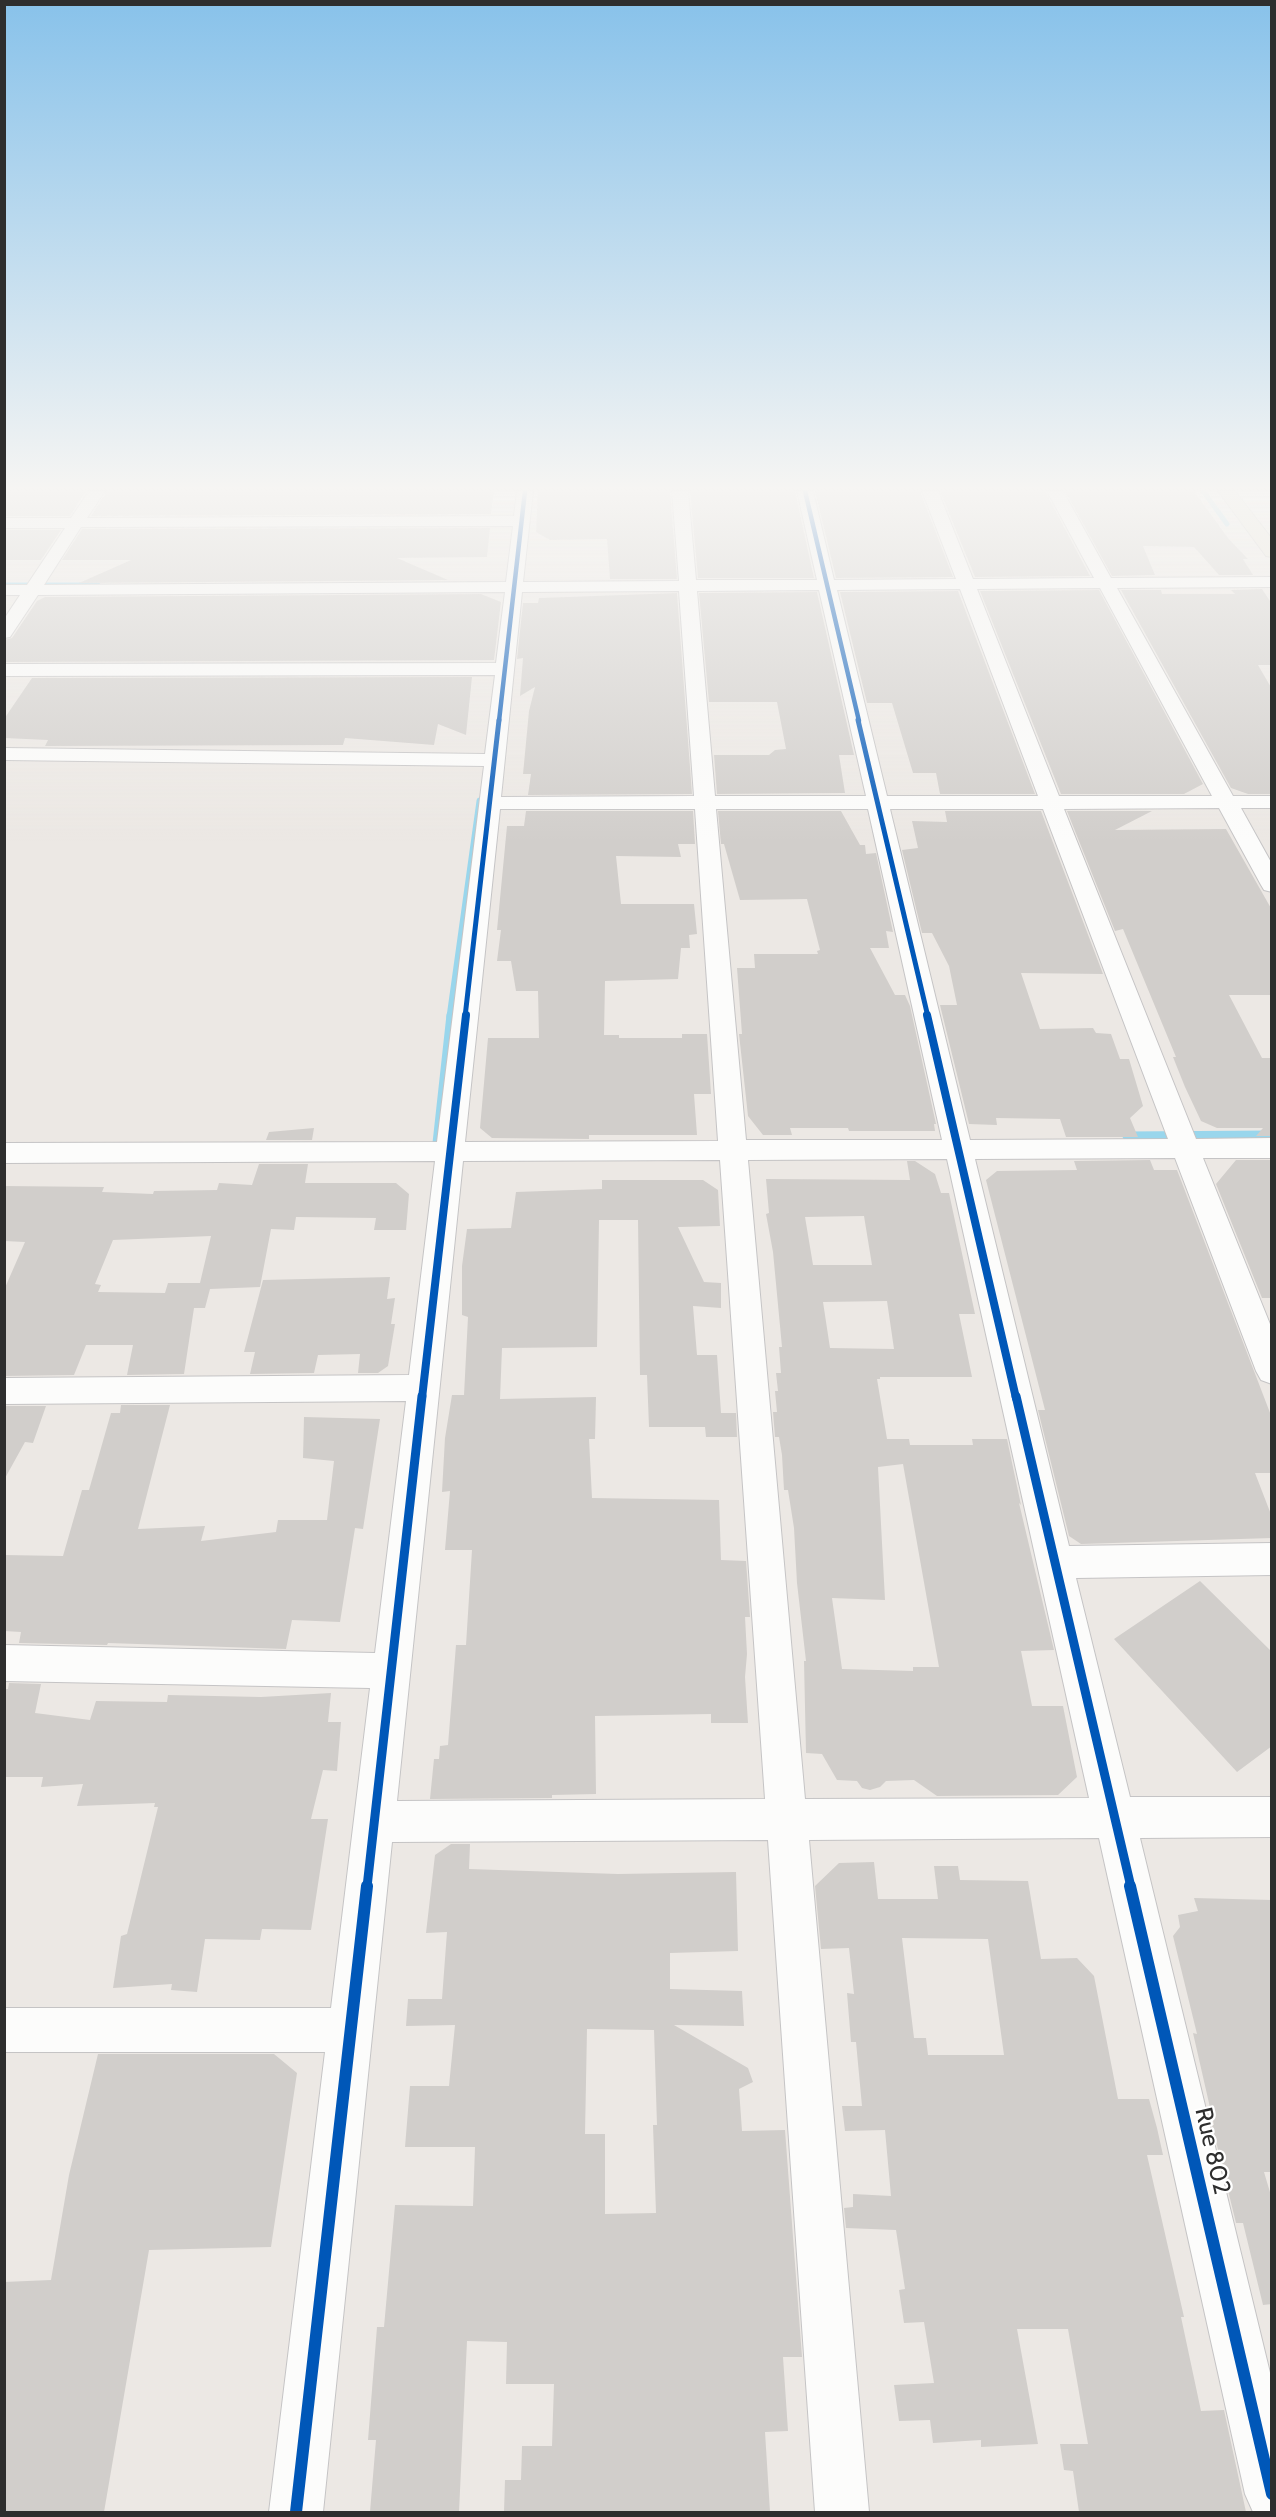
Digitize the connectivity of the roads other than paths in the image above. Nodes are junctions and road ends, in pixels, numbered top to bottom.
1 (21, 608) edge
2 (512, 608) edge
3 (690, 608) edge
4 (832, 608) edge
5 (976, 608) edge
6 (1120, 608) edge
7 (4, 633) edge
8 (505, 669) junction
9 (4, 670) edge
10 (4, 754) edge
11 (495, 760) junction
12 (1051, 802) junction
13 (1226, 802) junction
14 (1272, 802) edge
15 (490, 803) junction
16 (705, 803) junction
17 (878, 803) junction
18 (1272, 885) edge
19 (1272, 1148) edge
20 (958, 1149) junction
21 (1185, 1149) junction
22 (733, 1150) junction
23 (450, 1151) junction
24 (4, 1153) edge
25 (1272, 1371) edge
26 (423, 1388) junction
27 (4, 1391) edge
28 (1272, 1559) edge
29 (1054, 1562) junction
30 (4, 1663) edge
31 (391, 1671) junction
32 (1272, 1817) edge
33 (1114, 1818) junction
34 (786, 1820) junction
35 (374, 1822) junction
36 (4, 2030) edge
37 (351, 2030) junction
38 (1272, 2494) edge
39 (296, 2512) edge
40 (842, 2512) edge

1 - 7 street
2 - 8 street
3 - 16 street
4 - 17 street, Rue 802
5 - 12 street
6 - 13 street
8 - 9 street
8 - 11 street
10 - 11 street
11 - 15 street
12 - 13 street
12 - 17 street
12 - 21 street
13 - 14 street
13 - 18 street
15 - 16 street
15 - 23 street
16 - 17 street
16 - 22 street
17 - 20 street, Rue 802
19 - 21 street
20 - 21 street
20 - 22 street
20 - 29 street, Rue 802
21 - 25 street
22 - 23 street
22 - 34 street
23 - 24 street
23 - 26 street
26 - 27 street
26 - 31 street
28 - 29 street
29 - 33 street, Rue 802
30 - 31 street
31 - 35 street
32 - 33 street
33 - 34 street
33 - 38 street, Rue 802
34 - 35 street
34 - 40 street
35 - 37 street
36 - 37 street
37 - 39 street

